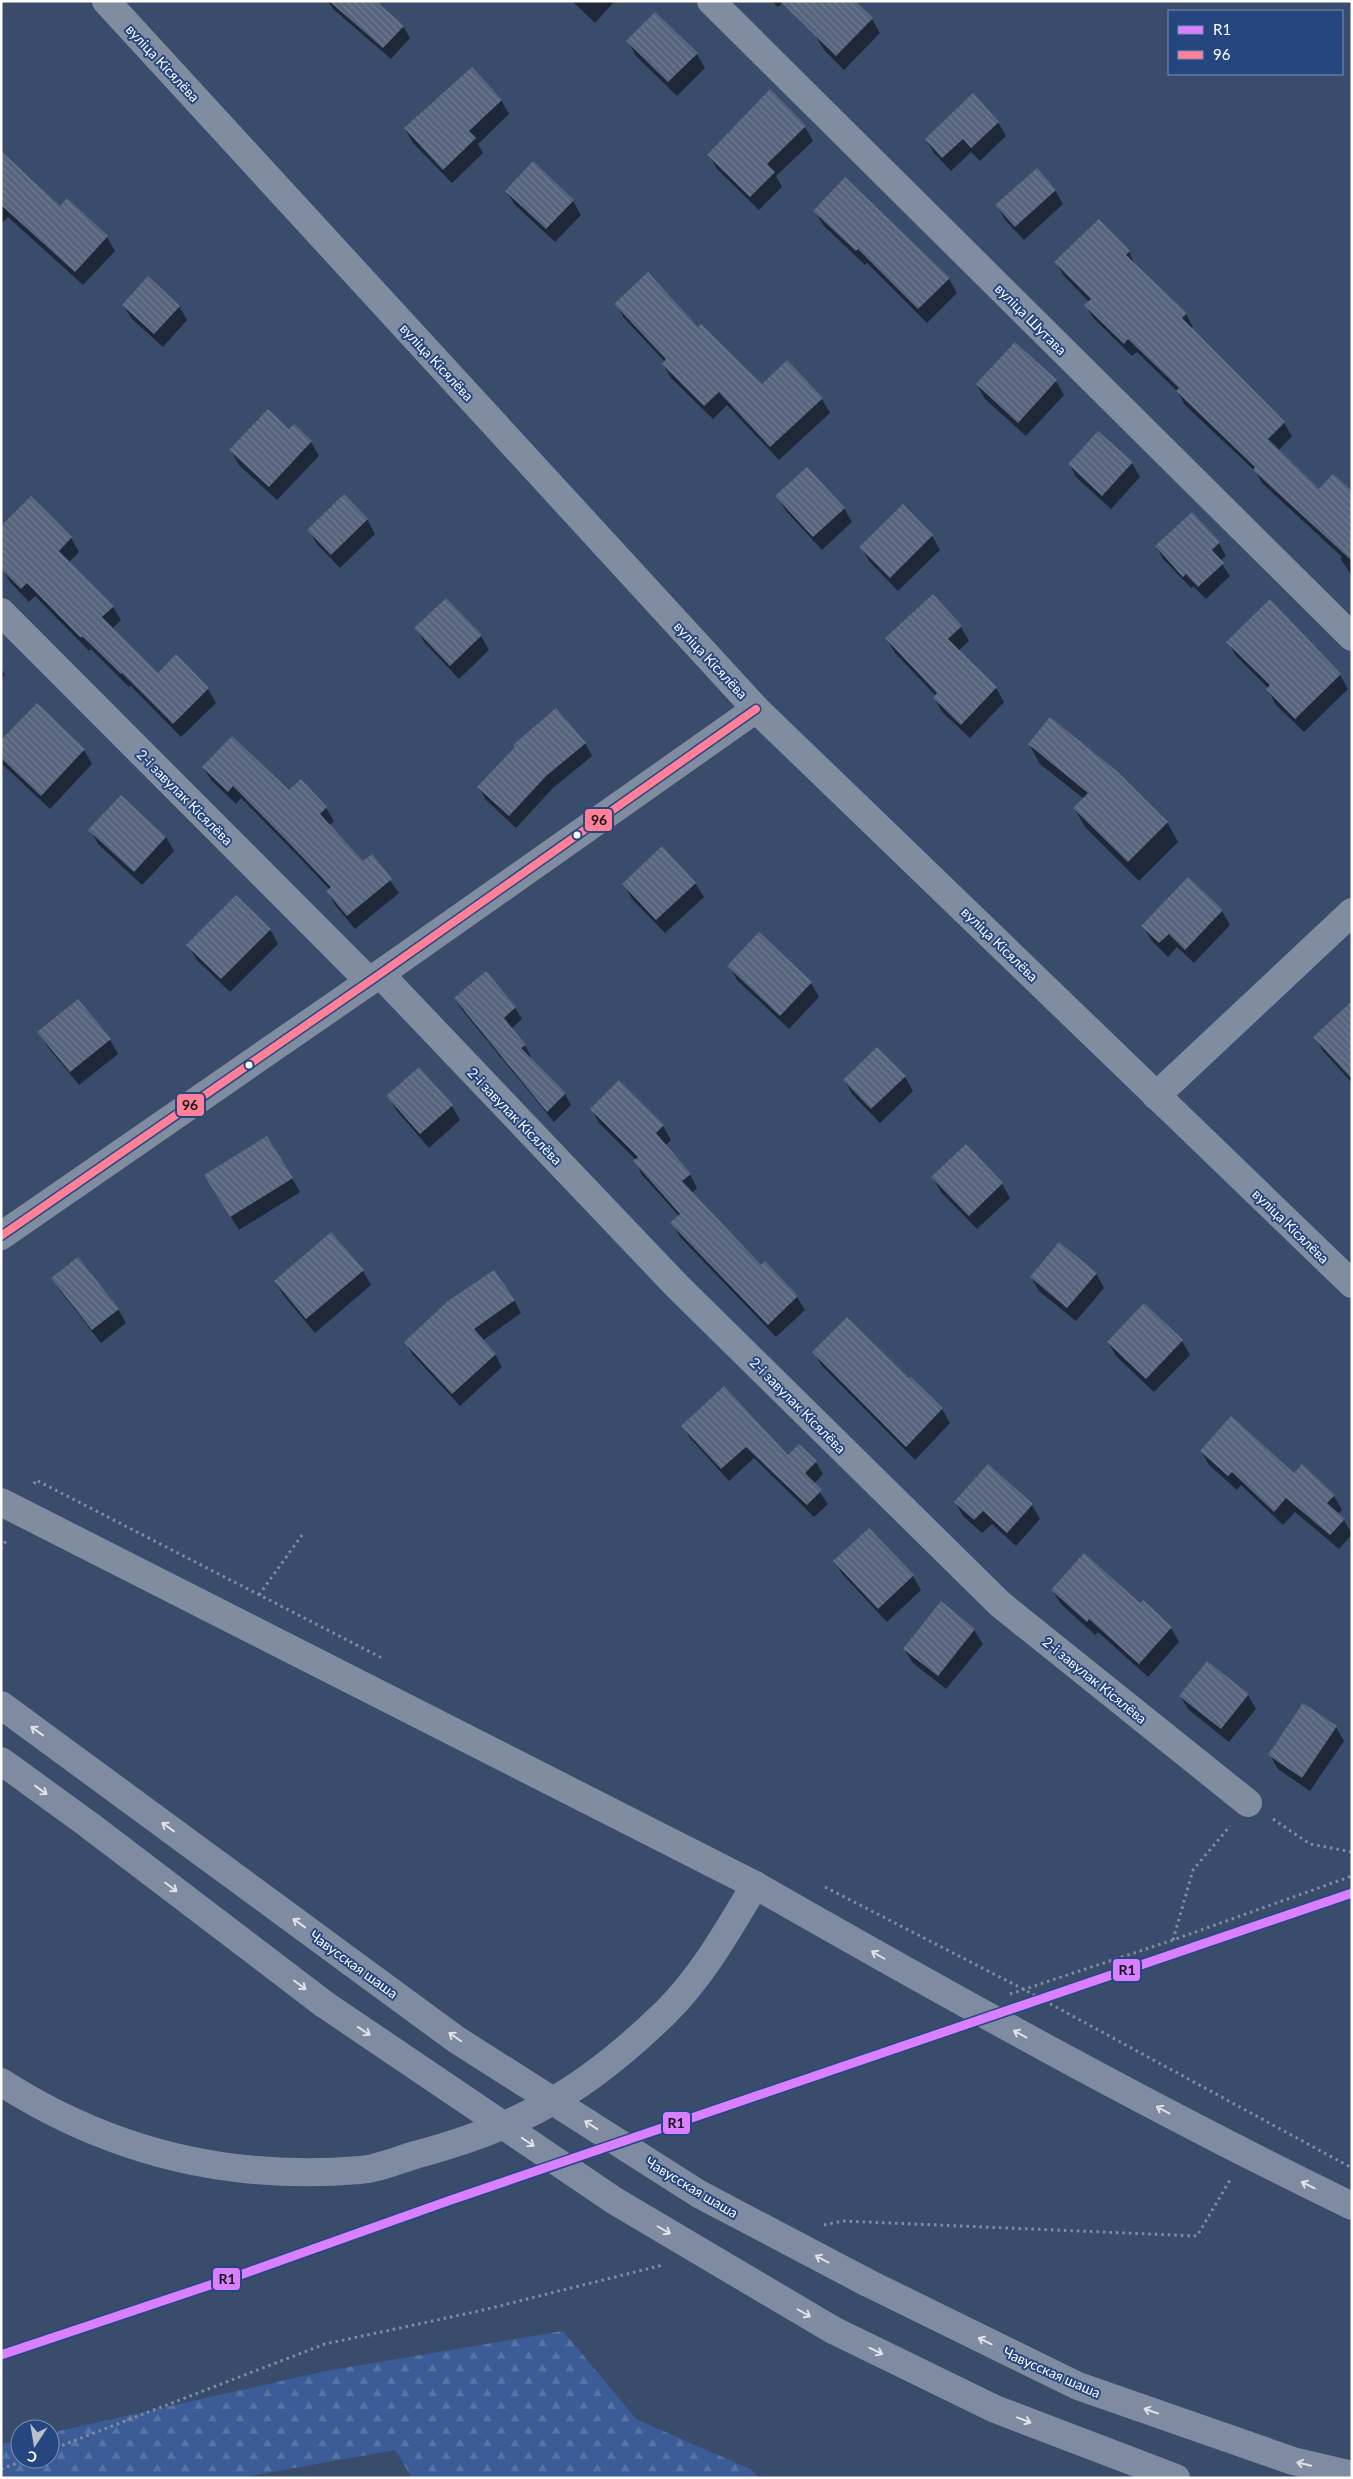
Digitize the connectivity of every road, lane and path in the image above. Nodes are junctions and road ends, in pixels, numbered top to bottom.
1 (106, 1) edge
2 (711, 1) edge
3 (1, 612) edge
4 (1352, 637) edge
5 (756, 709) junction
6 (1352, 912) edge
7 (374, 978) junction
8 (1156, 1096) junction
9 (1, 1236) edge
10 (1352, 1284) edge
11 (1, 1502) edge
12 (302, 1535) dead end
13 (259, 1595) dead end
14 (1, 1705) edge
15 (1, 1761) edge
16 (1248, 1803) junction
17 (1352, 1852) edge
18 (1352, 1876) edge
19 (754, 1885) junction
20 (1173, 1940) junction
21 (975, 2011) junction
22 (1, 2082) edge
23 (1246, 2154) junction
24 (1352, 2206) edge
25 (815, 2228) dead end
26 (671, 2263) dead end
27 (60, 2446) edge
28 (1352, 2475) edge
29 (1176, 2478) edge

1 - 5 street, вуліца Кісялёва
2 - 4 street, вуліца Шутава
3 - 7 street, 2-і завулак Кісялёва
5 - 7 street
5 - 8 street, вуліца Кісялёва
6 - 8 street
7 - 9 street
7 - 16 street, 2-і завулак Кісялёва
8 - 10 street, вуліца Кісялёва
11 - 19 street
12 - 13 path
28 -> 14 main road, Чавусская шаша, bridge
15 -> 29 main road, bridge
16 - 17 path
16 - 20 path
18 - 20 path
21 -> 19 main road
19 - 22 main road
20 - 21 path
23 -> 21 main road
24 -> 23 main road
23 - 25 path
26 - 27 path

